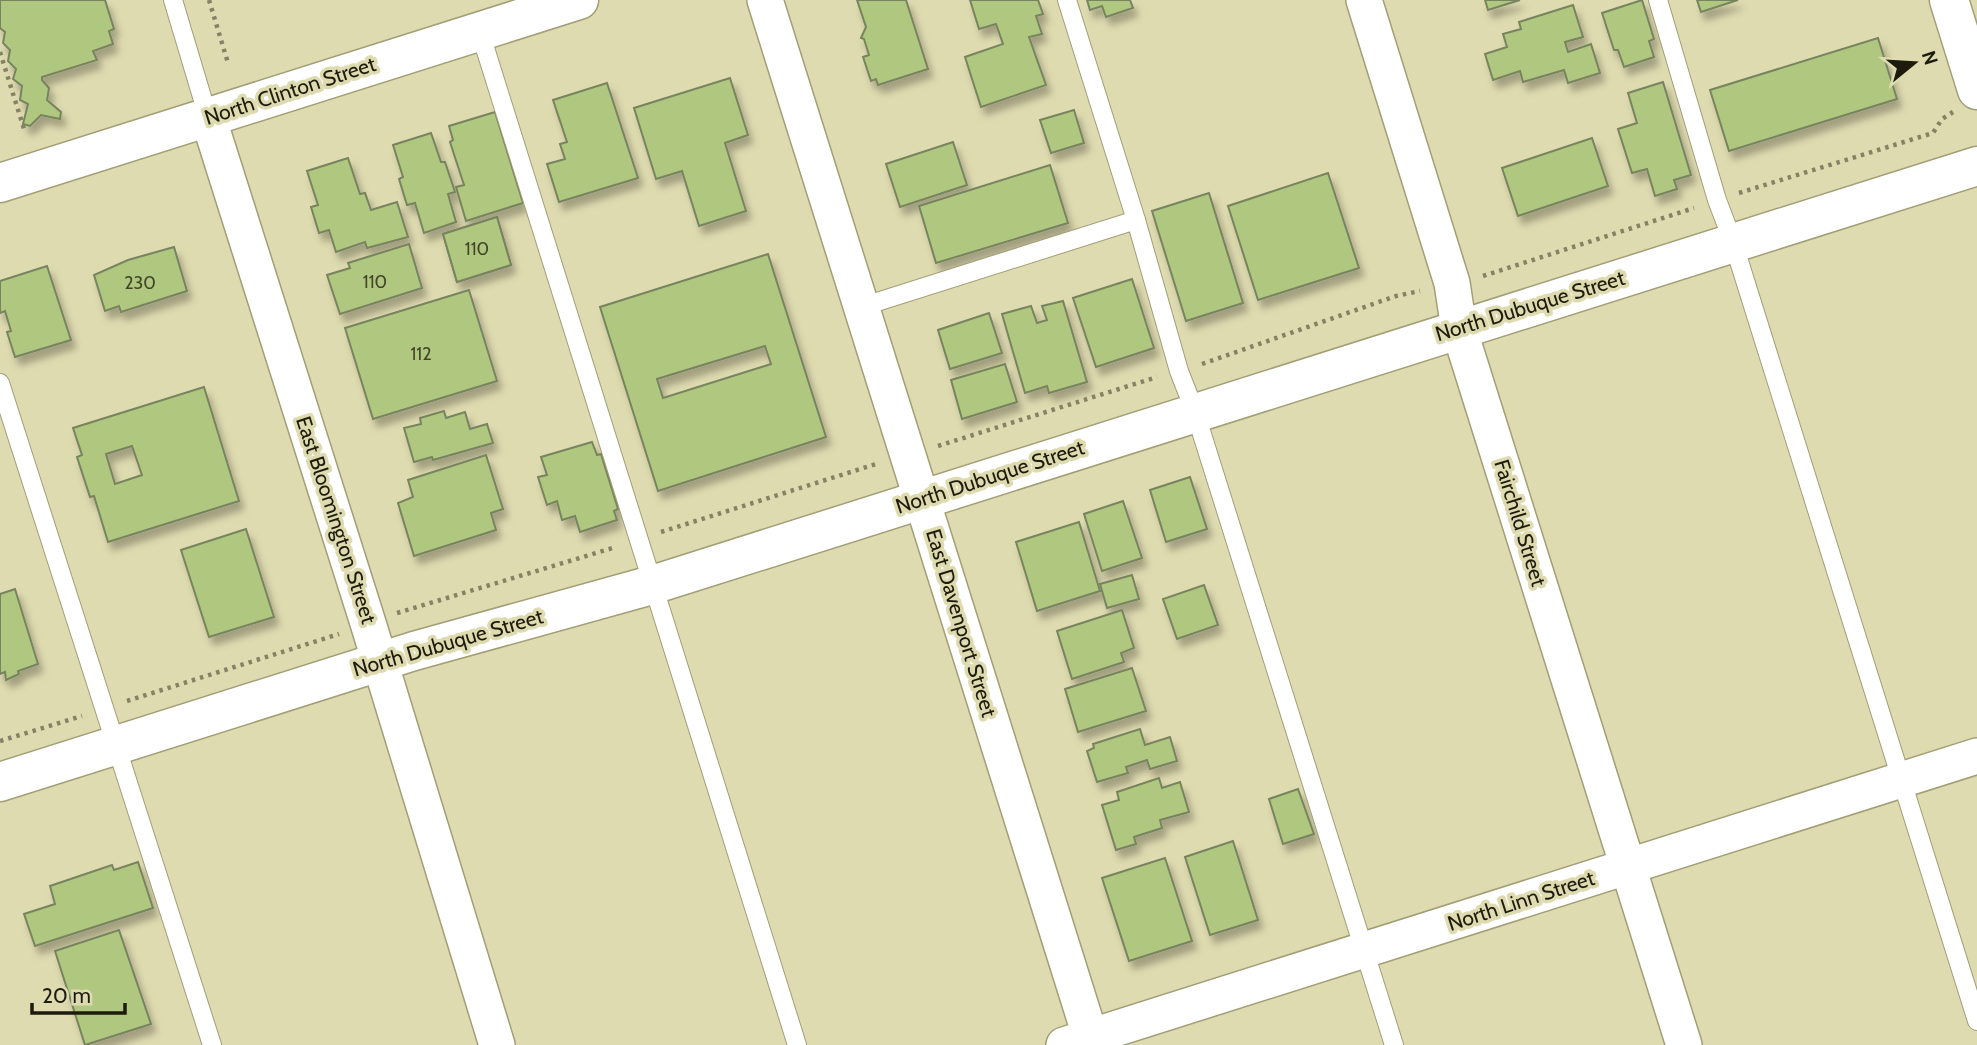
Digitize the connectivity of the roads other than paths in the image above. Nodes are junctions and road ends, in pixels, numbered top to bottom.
1 (173, 0) edge
2 (579, 0) edge
3 (765, 0) edge
4 (1067, 0) edge
5 (1364, 0) edge
6 (1658, 0) edge
7 (1950, 0) edge
8 (480, 32) junction
9 (1966, 100) edge
10 (208, 117) junction
11 (1977, 166) edge
12 (0, 183) edge
13 (1136, 220) junction
14 (1733, 242) junction
15 (862, 307) junction
16 (1459, 328) junction
17 (0, 383) edge
18 (1195, 412) junction
19 (922, 499) junction
20 (652, 585) junction
21 (379, 662) junction
22 (110, 727) junction
23 (1977, 756) edge
24 (1902, 780) junction
25 (0, 782) edge
26 (1628, 867) junction
27 (1364, 950) junction
28 (1977, 1021) edge
29 (1083, 1042) edge
30 (212, 1045) edge
31 (497, 1045) edge
32 (797, 1045) edge
33 (1394, 1045) edge
34 (1684, 1045) edge

1 - 10 lane
2 - 8 main road, North Clinton Street
3 - 15 street, East Davenport Street
4 - 13 lane
5 - 16 street, Fairchild Street
6 - 14 lane
7 - 9 main road
8 - 10 main road, North Clinton Street
8 - 20 lane
10 - 12 main road, North Clinton Street
10 - 21 street, East Bloomington Street
11 - 14 main road, North Dubuque Street
13 - 15 lane
13 - 18 lane
14 - 16 main road, North Dubuque Street
14 - 24 lane
15 - 19 street, East Davenport Street
16 - 18 main road, North Dubuque Street
16 - 26 street, Fairchild Street
17 - 22 lane
18 - 19 main road, North Dubuque Street
18 - 27 lane
19 - 20 main road, North Dubuque Street
19 - 29 street, East Davenport Street
20 - 21 main road, North Dubuque Street
20 - 32 lane
21 - 22 main road, North Dubuque Street
21 - 31 street, East Bloomington Street
22 - 25 main road, North Dubuque Street
22 - 30 lane
23 - 24 street, North Linn Street
24 - 26 street, North Linn Street
24 - 28 lane
26 - 27 street, North Linn Street
26 - 34 street, Fairchild Street
27 - 29 street, North Linn Street
27 - 33 lane

